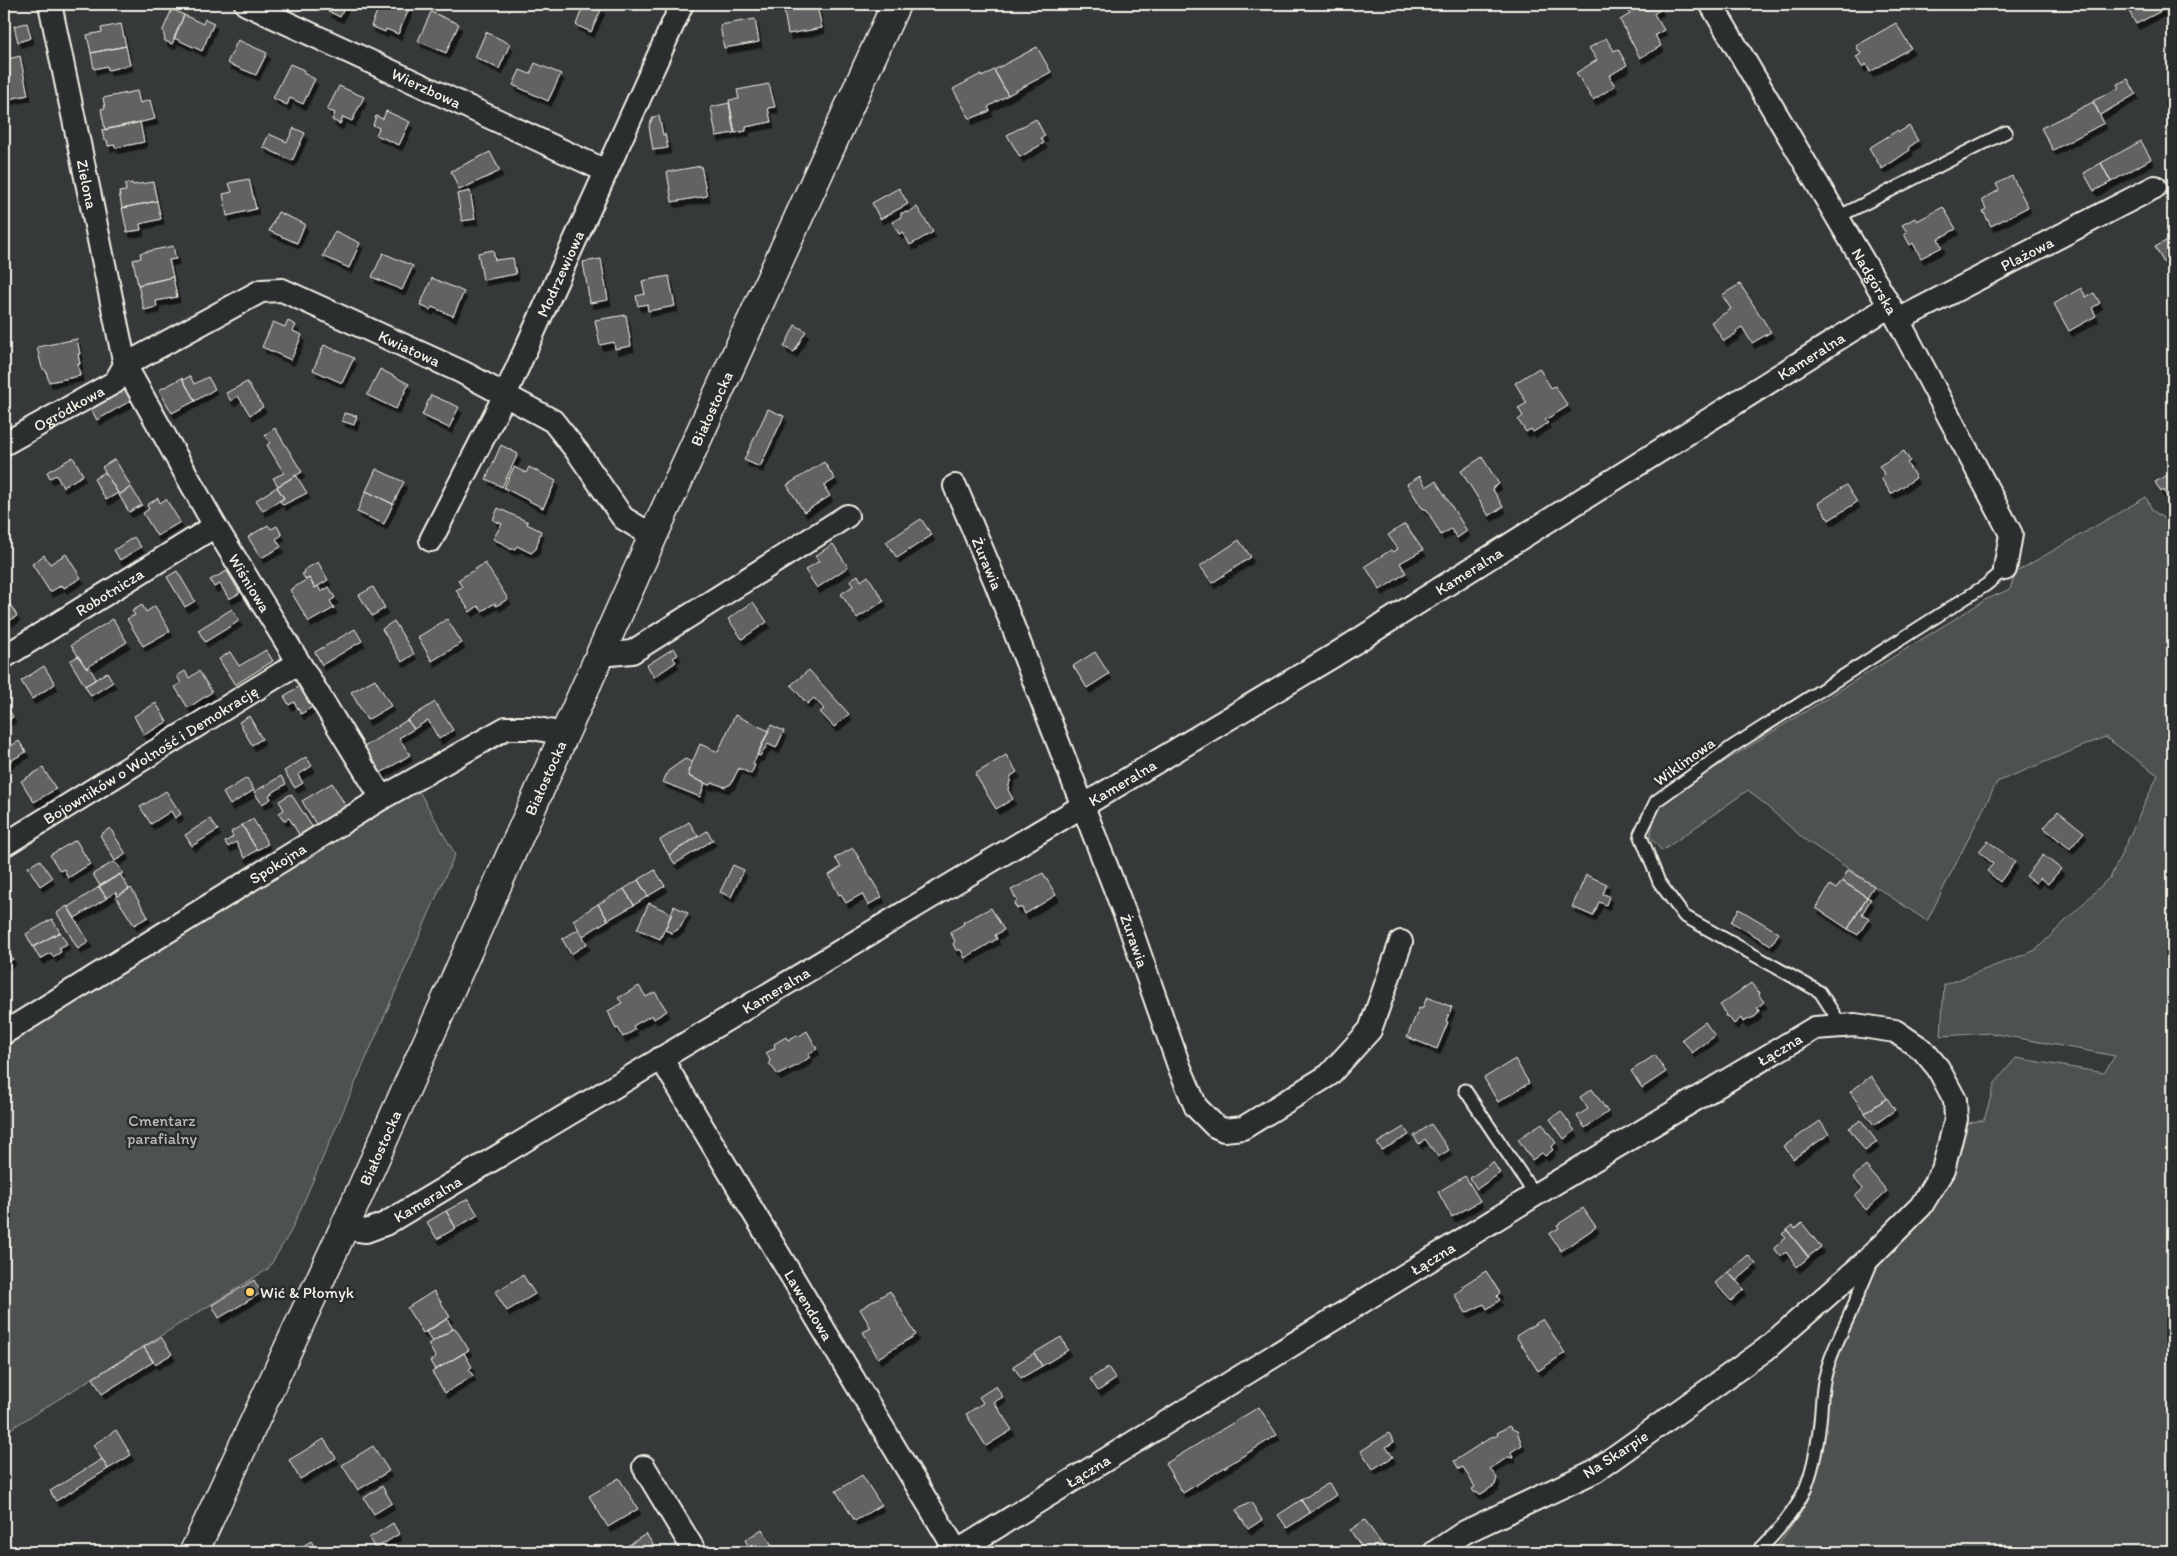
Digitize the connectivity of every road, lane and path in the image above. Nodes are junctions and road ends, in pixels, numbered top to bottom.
1 (50, 4) edge
2 (246, 4) edge
3 (682, 4) edge
4 (896, 4) edge
5 (1711, 4) edge
6 (2006, 132) dead end
7 (606, 171) junction
8 (2155, 187) dead end
9 (1838, 217) junction
10 (1894, 313) junction
11 (125, 365) junction
12 (505, 394) junction
13 (4, 444) edge
14 (955, 486) dead end
15 (847, 516) dead end
16 (216, 526) junction
17 (653, 536) junction
18 (431, 540) dead end
19 (2005, 569) joint
20 (600, 655) junction
21 (4, 657) edge
22 (298, 663) junction
23 (564, 734) junction
24 (382, 798) junction
25 (1081, 806) junction
26 (4, 845) edge
27 (1401, 942) dead end
28 (1842, 1026) junction
29 (4, 1033) edge
30 (661, 1058) junction
31 (1465, 1090) dead end
32 (1535, 1194) junction
33 (344, 1228) junction
34 (1876, 1251) junction
35 (644, 1467) dead end
36 (194, 1552) edge
37 (695, 1552) edge
38 (956, 1552) edge
39 (1435, 1552) edge
40 (1757, 1552) edge

1 - 11 street, Zielona
2 - 7 street, Wierzbowa
3 - 7 street, Modrzewiowa
4 - 17 street, Białostocka
5 - 9 street, Nadgórska
6 - 9 lane
7 - 12 street, Modrzewiowa
8 - 10 street, Plażowa
9 - 10 street, Nadgórska
10 - 19 street, Nadgórska
10 - 25 street, Kameralna
11 - 12 street, Kwiatowa
11 - 13 street, Ogródkowa
11 - 16 street, Wiśniowa
12 - 17 street, Kwiatowa
12 - 18 street, Modrzewiowa
14 - 25 street, Żurawia
15 - 20 street
16 - 21 street, Robotnicza
16 - 22 street, Wiśniowa
17 - 20 street, Białostocka
19 - 28 lane, Wiklinowa
20 - 23 street, Białostocka
22 - 24 street, Wiśniowa
22 - 26 street, Bojowników o Wolność i Demokrację
23 - 24 street, Spokojna
23 - 33 street, Białostocka
24 - 29 street, Spokojna
25 - 27 street, Żurawia
25 - 30 street, Kameralna
28 - 32 street, Łączna
28 - 34 street, Łączna
30 - 33 street, Kameralna
30 - 38 street, Lawendowa
31 - 32 lane
32 - 38 street, Łączna
33 - 36 street, Białostocka
34 - 39 street, Na Skarpie
34 - 40 lane
35 - 37 street

